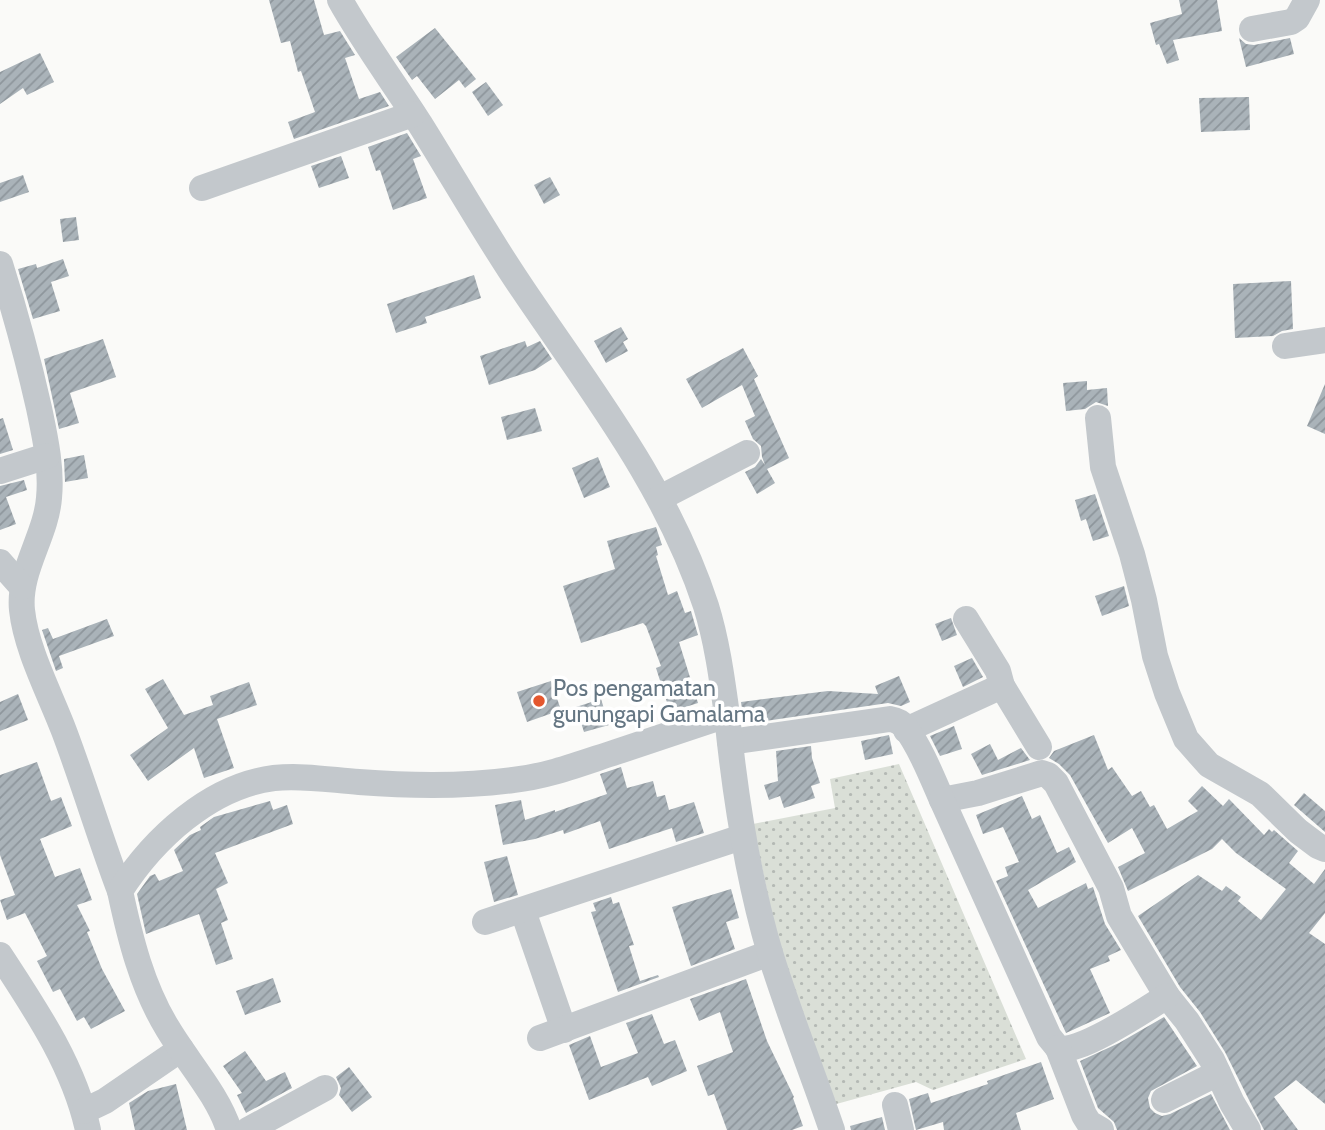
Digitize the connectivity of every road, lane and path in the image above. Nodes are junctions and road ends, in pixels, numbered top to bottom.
1 (340, 0) edge
2 (1307, 0) edge
3 (1252, 29) dead end
4 (413, 114) junction
5 (202, 188) dead end
6 (0, 264) edge
7 (1325, 340) edge
8 (1285, 346) dead end
9 (1098, 418) dead end
10 (747, 453) dead end
11 (47, 456) junction
12 (0, 471) edge
13 (660, 498) junction
14 (0, 562) edge
15 (22, 587) junction
16 (966, 619) dead end
17 (1002, 686) junction
18 (727, 715) junction
19 (906, 730) junction
20 (730, 742) junction
21 (1039, 747) dead end
22 (942, 800) junction
23 (742, 837) junction
24 (1325, 849) edge
25 (120, 891) junction
26 (523, 911) junction
27 (485, 922) dead end
28 (770, 953) junction
29 (0, 955) edge
30 (1167, 996) junction
31 (1058, 1048) junction
32 (181, 1049) junction
33 (1218, 1073) junction
34 (325, 1088) dead end
35 (1164, 1101) dead end
36 (86, 1121) edge
37 (229, 1130) edge
38 (248, 1130) edge
39 (832, 1130) edge
40 (1101, 1130) edge
41 (1248, 1130) edge

1 - 4 street
2 - 3 street
4 - 5 street
4 - 13 street
6 - 11 street
7 - 8 street
9 - 24 street
10 - 13 street
11 - 12 street
11 - 15 street
13 - 18 street
14 - 15 street
15 - 25 street
16 - 17 street
17 - 19 street
17 - 21 street
18 - 20 street
18 - 25 street
19 - 20 street
19 - 22 street
20 - 23 street
22 - 30 street
22 - 31 street
23 - 26 street
23 - 28 street
25 - 32 street
26 - 27 street
26 - 28 street
28 - 39 street
29 - 36 street
30 - 31 street
30 - 33 street
31 - 40 street
32 - 36 street
32 - 37 street
33 - 35 street
33 - 41 street
34 - 38 street

